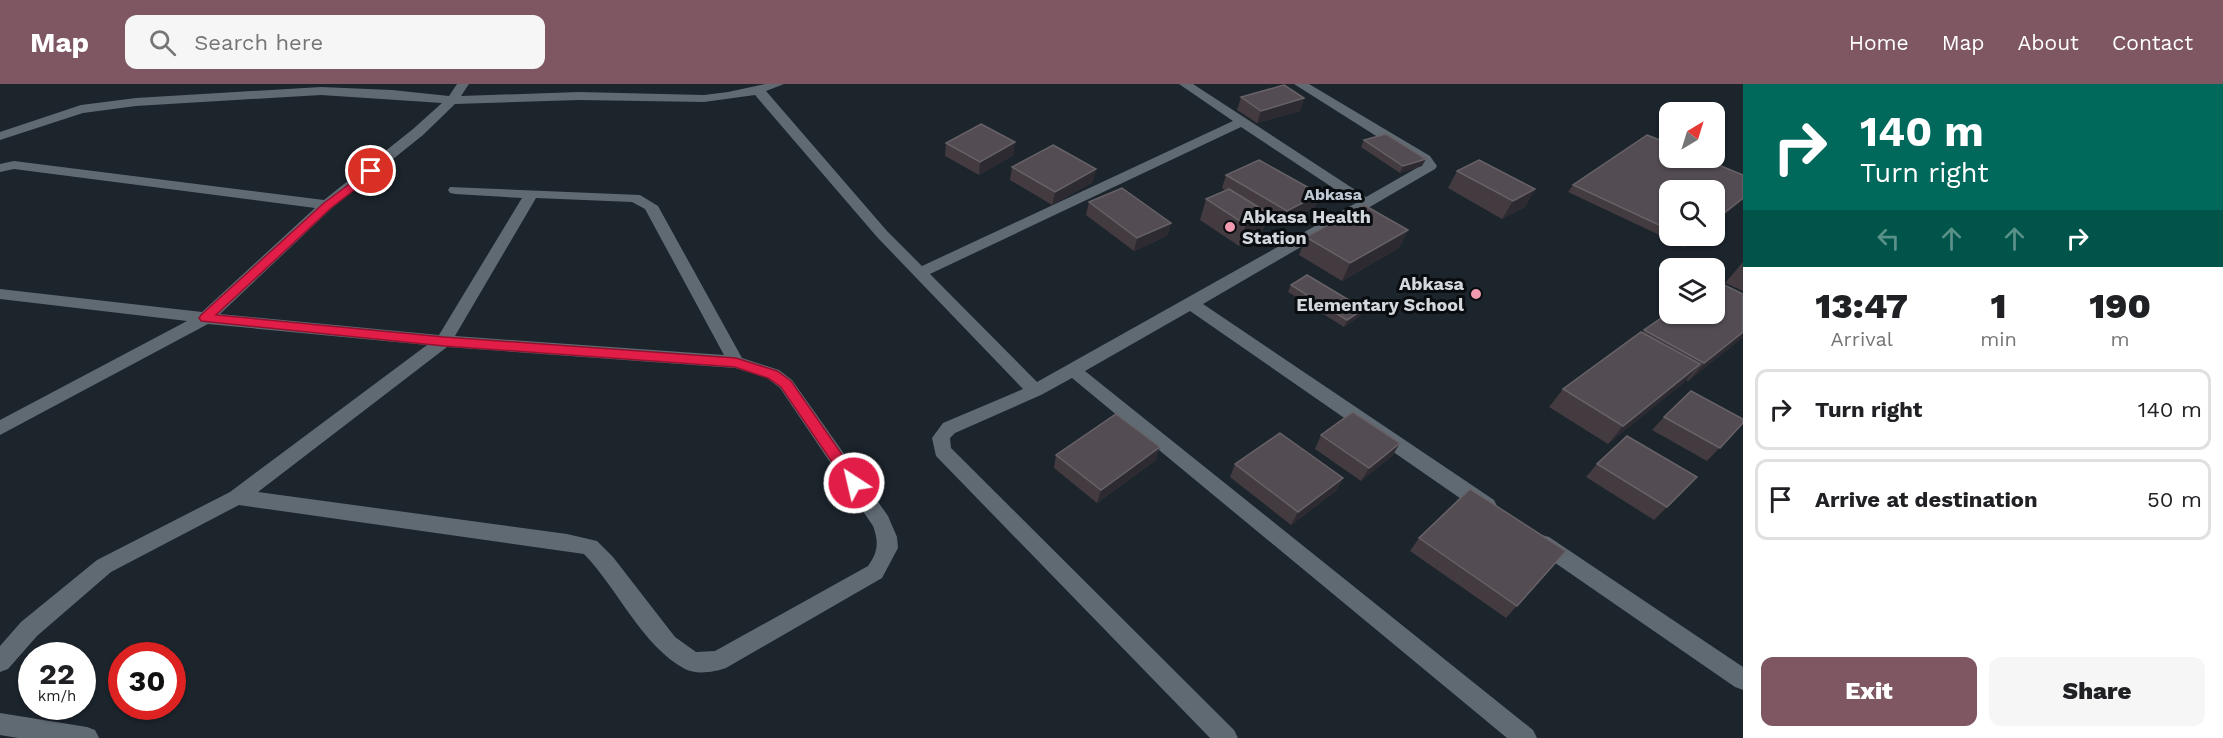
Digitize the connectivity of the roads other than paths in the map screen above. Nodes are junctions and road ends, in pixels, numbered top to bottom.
1 (463, 84) edge
2 (778, 84) edge
3 (1185, 84) edge
4 (1300, 84) edge
5 (759, 91) junction
6 (452, 100) junction
7 (1241, 122) junction
8 (0, 136) edge
9 (0, 168) edge
10 (454, 190) dead end
11 (531, 194) junction
12 (1366, 203) junction
13 (327, 205) junction
14 (919, 273) junction
15 (0, 294) edge
16 (1191, 304) junction
17 (206, 318) junction
18 (444, 342) junction
19 (736, 362) junction
20 (1072, 370) junction
21 (1035, 391) junction
22 (0, 428) edge
23 (237, 497) junction
24 (1506, 519) edge
25 (1526, 532) edge
26 (0, 662) edge
27 (1743, 680) edge
28 (0, 724) edge
29 (87, 738) edge
30 (1226, 738) edge
31 (1525, 738) edge

1 - 6 street
2 - 5 street
3 - 7 street
4 - 12 street
5 - 6 street
5 - 14 street
6 - 8 street
6 - 13 street
7 - 12 street
7 - 14 street
9 - 13 street
10 - 11 street
11 - 18 street
11 - 19 street
12 - 16 street
13 - 17 street
14 - 21 street
15 - 17 street
16 - 20 street
16 - 24 street
17 - 18 street
17 - 22 street
18 - 19 street
18 - 23 street
19 - 23 street
20 - 21 street
20 - 31 street
21 - 30 street
23 - 26 street
25 - 27 street
28 - 29 street

